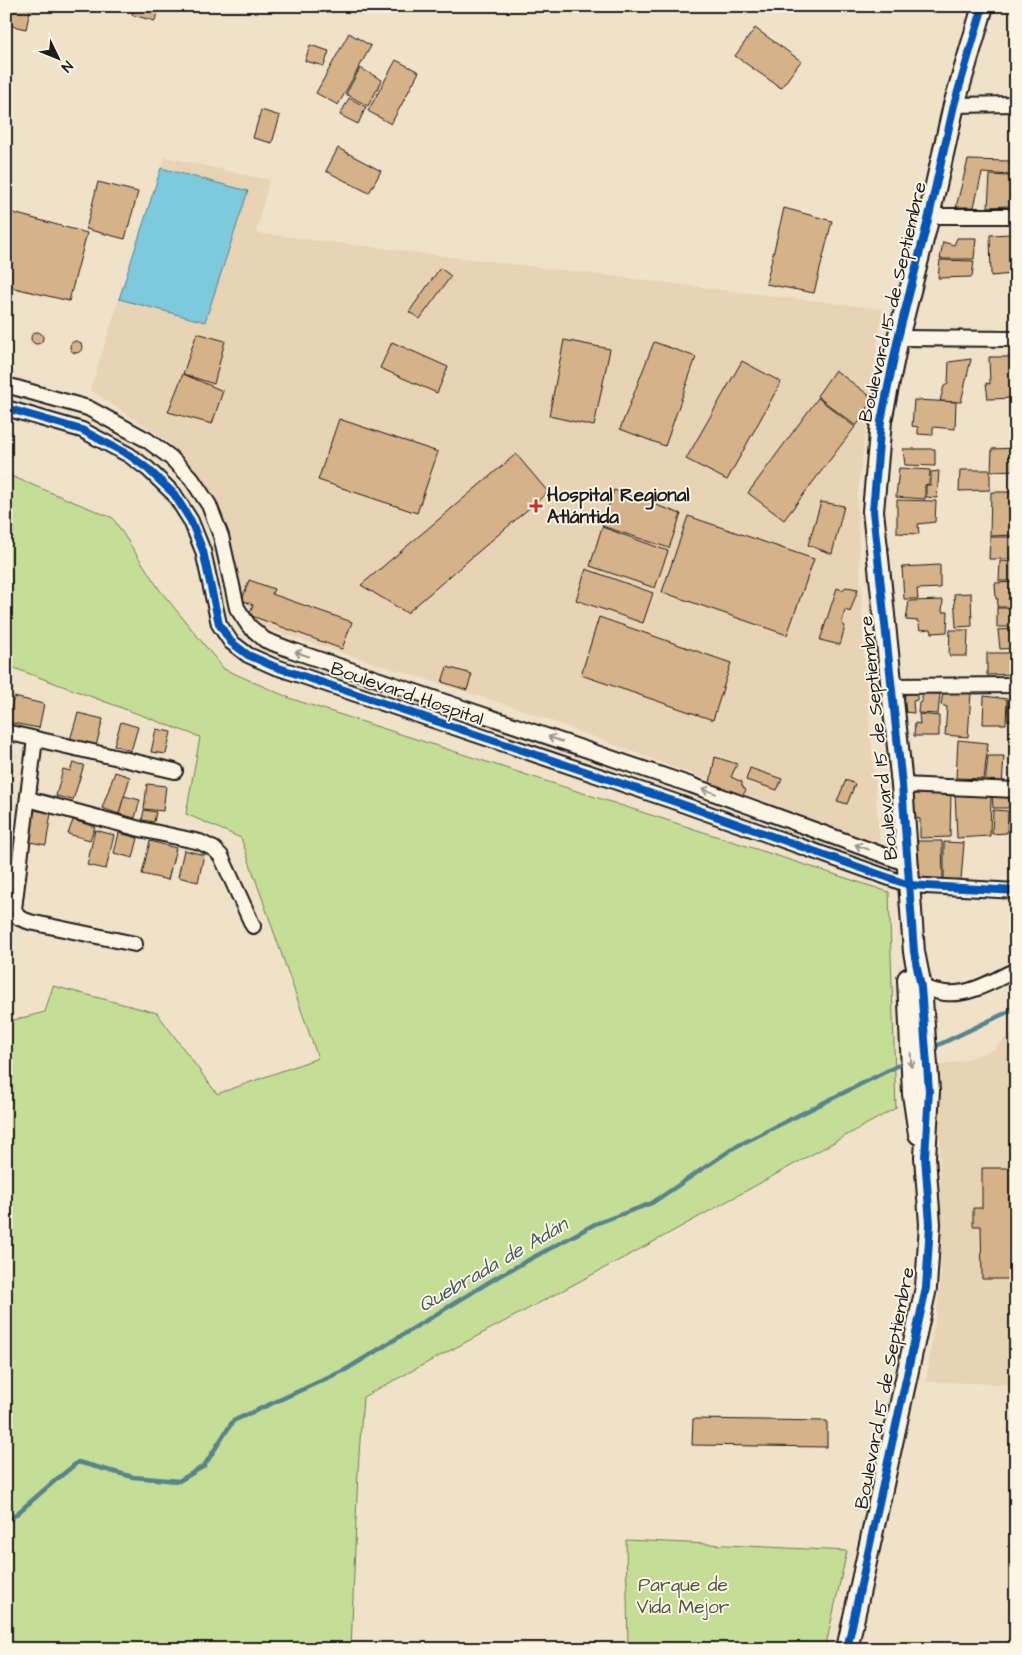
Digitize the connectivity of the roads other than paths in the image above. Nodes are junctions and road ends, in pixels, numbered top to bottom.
1 (982, 6) edge
2 (1016, 104) edge
3 (954, 105) junction
4 (929, 216) junction
5 (1016, 216) edge
6 (898, 338) junction
7 (1016, 339) edge
8 (6, 385) edge
9 (6, 408) edge
10 (1016, 685) edge
11 (891, 686) junction
12 (6, 732) edge
13 (35, 739) junction
14 (175, 771) dead end
15 (902, 785) junction
16 (1016, 790) edge
17 (28, 799) junction
18 (908, 864) junction
19 (909, 885) junction
20 (1016, 891) edge
21 (254, 926) dead end
22 (135, 944) dead end
23 (1016, 970) edge
24 (914, 986) junction
25 (925, 1157) junction
26 (847, 1649) edge

1 - 3 street, Boulevard 15 de Septiembre
2 - 3 street
3 - 4 street, Boulevard 15 de Septiembre
4 - 5 street
4 - 6 street, Boulevard 15 de Septiembre
6 - 7 street
6 - 11 street, Boulevard 15 de Septiembre
18 -> 8 street, Boulevard Hospital
9 - 19 street, Boulevard Hospital
10 - 11 street
11 - 15 street, Boulevard 15 de Septiembre
12 - 13 street
13 - 14 street
13 - 17 street
15 - 16 street
15 - 18 street, Boulevard 15 de Septiembre
17 - 21 street
17 - 22 street
18 - 19 street, Boulevard 15 de Septiembre
19 - 20 street, Boulevard Hospital
19 - 24 street, Boulevard 15 de Septiembre
23 - 24 street
24 -> 25 street, Boulevard 15 de Septiembre
24 - 25 street, Boulevard 15 de Septiembre
25 - 26 street, Boulevard 15 de Septiembre

